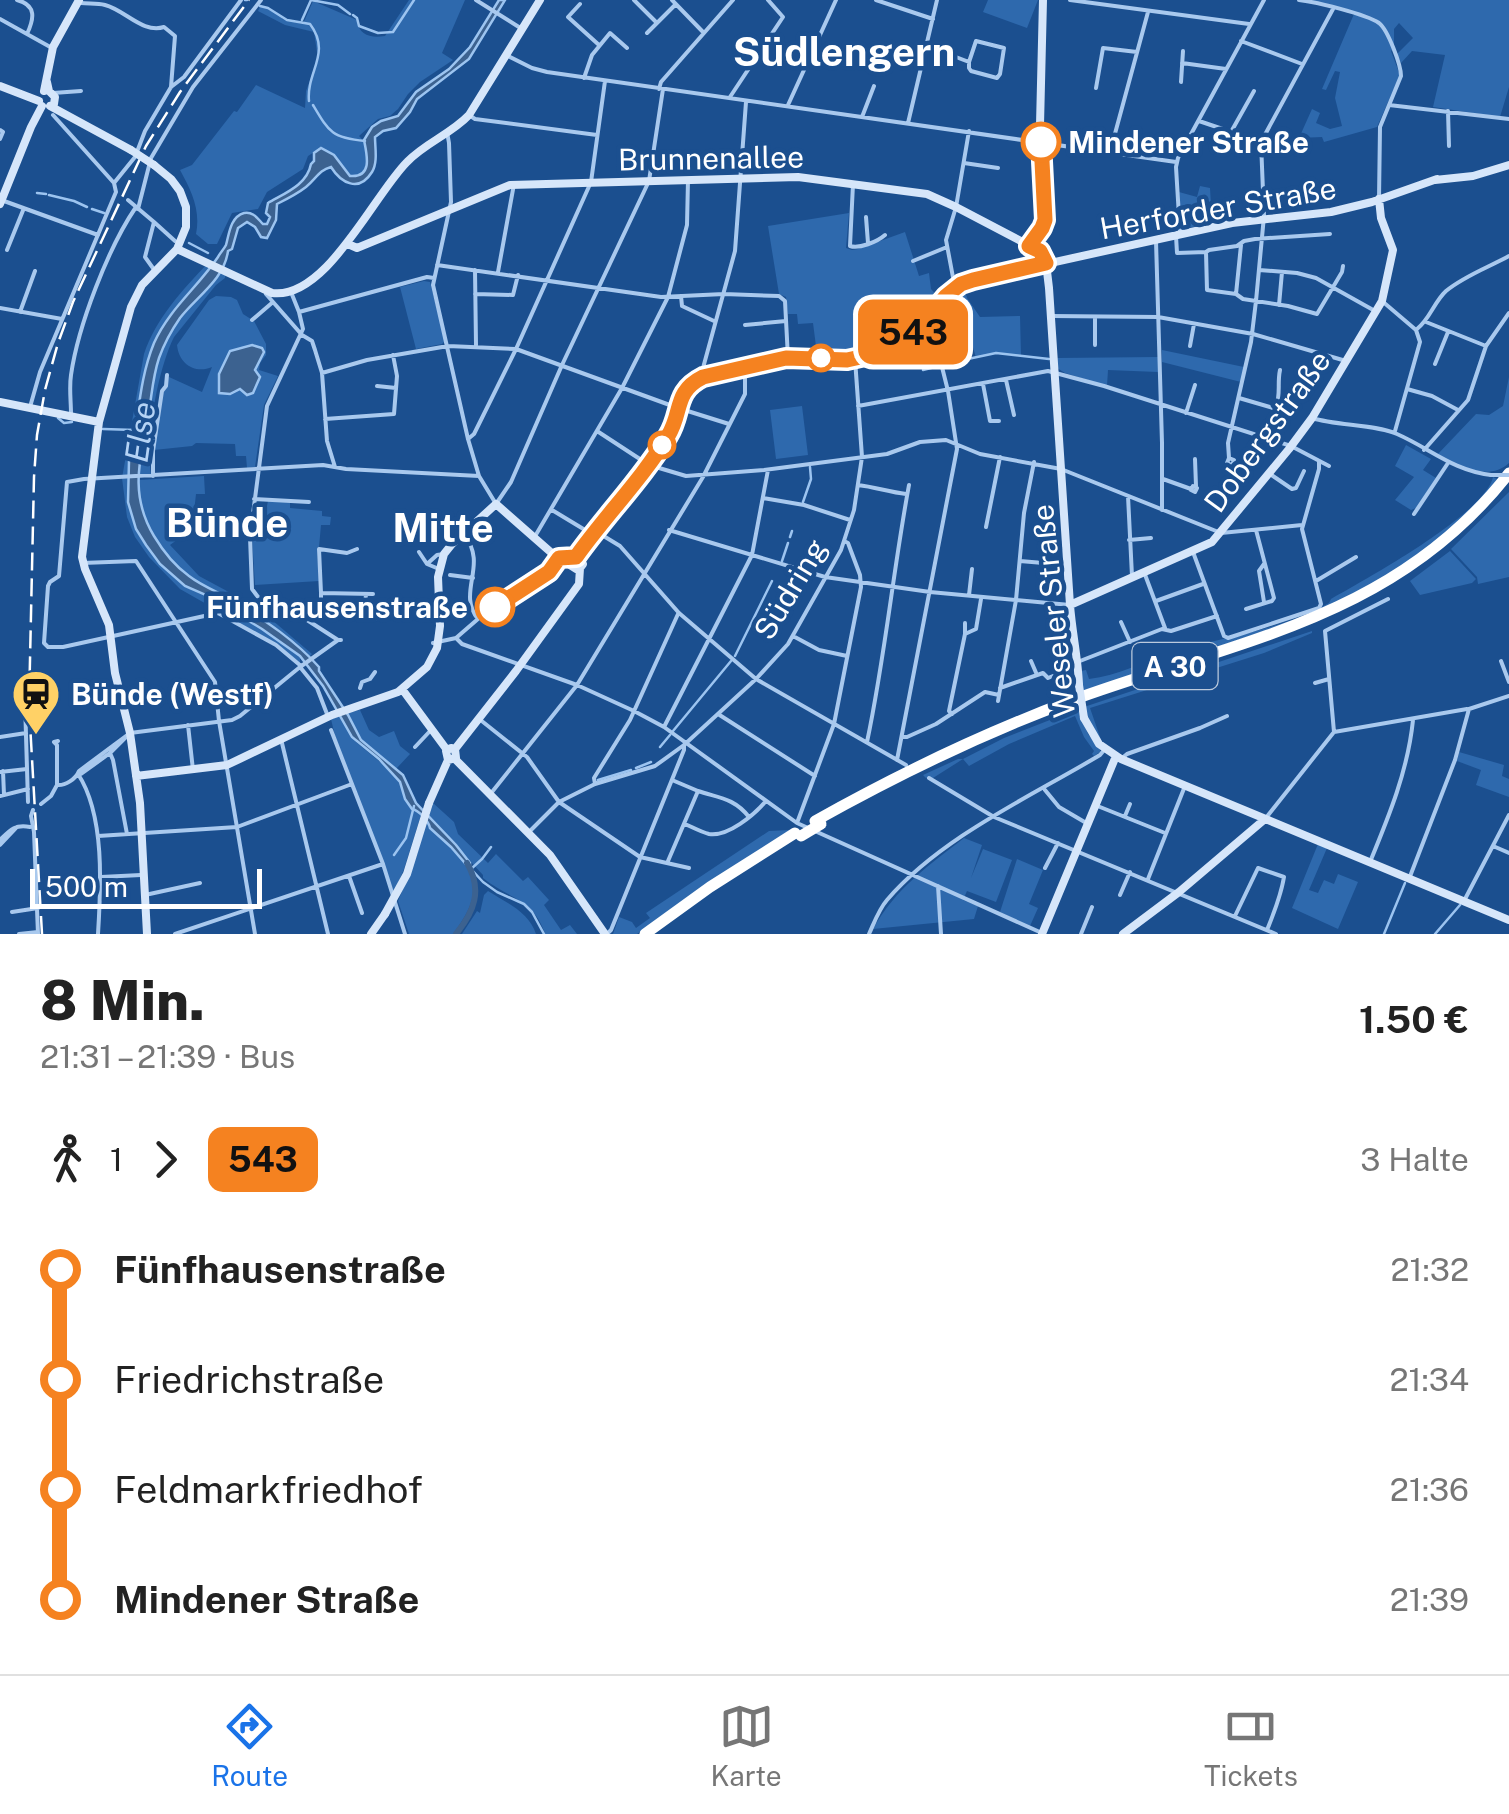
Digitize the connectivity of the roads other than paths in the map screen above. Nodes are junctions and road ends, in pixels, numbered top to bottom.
1 (16, 0) edge
2 (242, 0) edge
3 (261, 0) edge
4 (476, 0) edge
5 (540, 0) edge
6 (634, 0) edge
7 (733, 0) edge
8 (768, 0) edge
9 (836, 0) edge
10 (876, 0) edge
11 (937, 0) edge
12 (1044, 0) edge
13 (1070, 0) edge
14 (1132, 0) edge
15 (1264, 0) edge
16 (1299, 0) edge
17 (79, 1) edge
18 (674, 2) edge
19 (580, 4) dead end
20 (1333, 8) junction
21 (1130, 9) junction
22 (1148, 12) junction
23 (0, 19) edge
24 (932, 19) junction
25 (657, 23) junction
26 (1250, 25) junction
27 (522, 29) junction
28 (646, 33) dead end
29 (704, 33) junction
30 (27, 34) junction
31 (1241, 41) junction
32 (599, 45) junction
33 (927, 46) junction
34 (52, 48) junction
35 (627, 48) dead end
36 (1183, 51) dead end
37 (1136, 52) junction
38 (506, 55) junction
39 (968, 62) junction
40 (1182, 63) junction
41 (1303, 64) junction
42 (1226, 69) junction
43 (584, 78) junction
44 (605, 81) junction
45 (1181, 82) dead end
46 (173, 83) junction
47 (0, 86) edge
48 (874, 86) dead end
49 (1096, 88) dead end
50 (661, 89) junction
51 (10, 90) junction
52 (81, 91) dead end
53 (1254, 91) dead end
54 (27, 98) junction
55 (729, 99) junction
56 (47, 100) junction
57 (746, 101) junction
58 (1390, 105) junction
59 (788, 107) junction
60 (1448, 112) junction
61 (34, 115) junction
62 (469, 115) junction
63 (862, 117) junction
64 (1509, 119) edge
65 (1198, 121) junction
66 (908, 123) junction
67 (31, 127) junction
68 (2, 131) edge
69 (969, 131) junction
70 (447, 132) junction
71 (1232, 132) junction
72 (598, 135) junction
73 (0, 140) edge
74 (1041, 142) junction
75 (1261, 142) junction
76 (1449, 146) dead end
77 (1110, 152) junction
78 (1176, 162) junction
79 (964, 163) junction
80 (1509, 164) edge
81 (998, 168) dead end
82 (740, 177) junction
83 (688, 178) junction
84 (649, 181) junction
85 (591, 182) junction
86 (114, 183) junction
87 (514, 184) junction
88 (853, 184) junction
89 (1380, 199) junction
90 (128, 200) dead end
91 (0, 201) edge
92 (956, 207) junction
93 (24, 208) junction
94 (137, 208) junction
95 (450, 208) junction
96 (866, 217) dead end
97 (1263, 219) junction
98 (154, 222) junction
99 (1178, 234) junction
100 (1330, 234) dead end
101 (98, 235) junction
102 (884, 235) dead end
103 (1156, 239) junction
104 (1262, 239) junction
105 (868, 243) junction
106 (1241, 243) junction
107 (352, 244) junction
108 (178, 247) junction
109 (947, 247) junction
110 (1031, 247) junction
111 (7, 250) dead end
112 (1206, 252) junction
113 (1509, 256) edge
114 (913, 261) dead end
115 (1046, 263) junction
116 (437, 264) junction
117 (1343, 266) dead end
118 (475, 270) junction
119 (1259, 270) junction
120 (35, 271) dead end
121 (155, 271) junction
122 (498, 272) junction
123 (1282, 272) junction
124 (518, 275) junction
125 (434, 278) junction
126 (548, 280) junction
127 (599, 287) junction
128 (955, 288) junction
129 (1334, 288) junction
130 (291, 292) junction
131 (475, 294) junction
132 (724, 294) junction
133 (1236, 294) junction
134 (680, 296) junction
135 (668, 297) junction
136 (274, 298) junction
137 (1382, 300) junction
138 (1256, 301) junction
139 (1279, 305) junction
140 (0, 308) edge
141 (299, 310) junction
142 (20, 312) junction
143 (1376, 312) junction
144 (1509, 313) edge
145 (1051, 316) junction
146 (1096, 317) junction
147 (929, 318) junction
148 (1158, 318) junction
149 (62, 320) junction
150 (252, 320) dead end
151 (786, 321) junction
152 (715, 322) junction
153 (1426, 322) junction
154 (1194, 324) junction
155 (745, 325) dead end
156 (1416, 330) junction
157 (1448, 332) junction
158 (1252, 334) junction
159 (302, 335) junction
160 (1096, 345) dead end
161 (448, 346) junction
162 (1190, 346) dead end
163 (1486, 346) junction
164 (476, 347) junction
165 (516, 349) junction
166 (393, 355) junction
167 (788, 358) junction
168 (855, 359) junction
169 (1346, 362) junction
170 (1435, 364) dead end
171 (562, 365) junction
172 (745, 367) junction
173 (1280, 370) dead end
174 (1055, 372) junction
175 (322, 373) junction
176 (167, 375) dead end
177 (703, 377) junction
178 (1006, 380) junction
179 (982, 384) junction
180 (1195, 385) dead end
181 (377, 386) dead end
182 (396, 388) junction
183 (622, 388) junction
184 (1408, 388) junction
185 (948, 391) junction
186 (1239, 398) junction
187 (0, 402) edge
188 (1161, 405) junction
189 (858, 406) junction
190 (30, 408) junction
191 (678, 408) junction
192 (1459, 410) junction
193 (1186, 413) junction
194 (1014, 415) dead end
195 (71, 416) junction
196 (1312, 418) junction
197 (325, 420) junction
198 (999, 421) dead end
199 (99, 422) junction
200 (729, 424) junction
201 (1233, 427) junction
202 (596, 431) junction
203 (1395, 433) junction
204 (468, 439) junction
205 (958, 444) junction
206 (1291, 446) junction
207 (1424, 450) junction
208 (862, 457) junction
209 (1000, 457) junction
210 (1229, 458) dead end
211 (1196, 460) dead end
212 (1034, 462) junction
213 (1319, 462) junction
214 (1448, 463) junction
215 (648, 465) junction
216 (1328, 466) dead end
217 (1061, 468) junction
218 (258, 470) junction
219 (336, 470) junction
220 (768, 470) junction
221 (1304, 471) dead end
222 (1270, 474) junction
223 (479, 476) junction
224 (150, 477) junction
225 (703, 477) junction
226 (1509, 477) edge
227 (1163, 478) junction
228 (91, 480) junction
229 (858, 485) junction
230 (909, 486) dead end
231 (908, 494) junction
232 (1128, 496) junction
233 (763, 498) junction
234 (254, 499) junction
235 (309, 502) dead end
236 (496, 504) junction
237 (551, 509) junction
238 (1162, 510) junction
239 (1414, 514) dead end
240 (851, 520) junction
241 (1302, 525) junction
242 (986, 526) dead end
243 (669, 530) junction
244 (1222, 530) junction
245 (1256, 530) junction
246 (462, 534) junction
247 (596, 534) junction
248 (534, 538) junction
249 (1150, 538) dead end
250 (1130, 540) junction
251 (844, 542) junction
252 (357, 549) dead end
253 (1193, 551) junction
254 (420, 552) dead end
255 (444, 554) junction
256 (752, 555) junction
257 (1356, 557) dead end
258 (560, 558) junction
259 (1020, 561) junction
260 (82, 563) junction
261 (576, 563) junction
262 (428, 564) junction
263 (1055, 564) dead end
264 (1264, 564) junction
265 (972, 570) dead end
266 (438, 572) junction
267 (1144, 572) junction
268 (644, 573) junction
269 (450, 575) dead end
270 (825, 577) junction
271 (1132, 577) junction
272 (472, 578) junction
273 (1316, 581) junction
274 (860, 582) junction
275 (1205, 584) junction
276 (891, 586) junction
277 (930, 592) junction
278 (321, 593) junction
279 (969, 595) junction
280 (982, 597) junction
281 (1388, 599) dead end
282 (1016, 600) junction
283 (1156, 601) junction
284 (1070, 604) junction
285 (1264, 604) junction
286 (1246, 609) dead end
287 (678, 613) junction
288 (1217, 616) junction
289 (386, 617) dead end
290 (478, 619) junction
291 (309, 620) junction
292 (177, 622) junction
293 (1121, 622) dead end
294 (965, 623) dead end
295 (1165, 629) junction
296 (965, 634) junction
297 (792, 636) junction
298 (110, 637) junction
299 (456, 638) junction
300 (708, 638) junction
301 (1130, 642) junction
302 (436, 643) junction
303 (847, 656) junction
304 (1032, 661) dead end
305 (1078, 661) junction
306 (1502, 661) dead end
307 (520, 665) junction
308 (301, 666) junction
309 (374, 672) dead end
310 (1063, 672) dead end
311 (1037, 675) junction
312 (756, 679) junction
313 (1329, 679) junction
314 (1509, 682) edge
315 (1315, 684) dead end
316 (577, 685) junction
317 (402, 688) junction
318 (999, 695) junction
319 (1509, 696) edge
320 (25, 702) dead end
321 (364, 702) junction
322 (1468, 709) junction
323 (634, 711) junction
324 (718, 714) junction
325 (952, 714) junction
326 (330, 716) junction
327 (1227, 716) dead end
328 (478, 718) junction
329 (1413, 720) junction
330 (219, 722) junction
331 (188, 724) junction
332 (834, 724) junction
333 (664, 726) junction
334 (331, 730) dead end
335 (431, 730) junction
336 (1334, 732) junction
337 (26, 733) junction
338 (130, 733) junction
339 (0, 737) edge
340 (902, 737) junction
341 (281, 740) junction
342 (866, 742) junction
343 (685, 744) junction
344 (57, 745) dead end
345 (415, 747) dead end
346 (1105, 749) junction
347 (523, 753) junction
348 (110, 754) junction
349 (451, 755) junction
350 (1118, 758) junction
351 (897, 760) junction
352 (226, 765) junction
353 (906, 765) dead end
354 (27, 769) junction
355 (193, 770) junction
356 (2, 772) edge
357 (78, 774) junction
358 (136, 776) junction
359 (814, 776) junction
360 (929, 778) dead end
361 (672, 780) junction
362 (352, 784) junction
363 (594, 784) junction
364 (57, 785) junction
365 (1186, 786) junction
366 (1044, 788) junction
367 (28, 789) junction
368 (698, 791) junction
369 (2, 796) edge
370 (490, 796) junction
371 (766, 801) junction
372 (28, 802) dead end
373 (558, 802) junction
374 (41, 804) dead end
375 (1130, 804) dead end
376 (297, 805) junction
377 (1096, 805) junction
378 (33, 810) dead end
379 (1509, 815) edge
380 (749, 816) junction
381 (1124, 816) junction
382 (994, 817) junction
383 (1265, 819) junction
384 (685, 824) junction
385 (1088, 824) junction
386 (32, 826) junction
387 (237, 828) junction
388 (798, 831) junction
389 (529, 832) junction
390 (142, 833) junction
391 (127, 834) junction
392 (1166, 834) junction
393 (98, 836) junction
394 (0, 842) edge
395 (1058, 843) junction
396 (1492, 846) junction
397 (1076, 850) junction
398 (1509, 853) edge
399 (640, 858) junction
400 (1370, 862) junction
401 (668, 863) junction
402 (383, 864) junction
403 (689, 868) dead end
404 (1045, 868) dead end
405 (1130, 872) junction
406 (144, 875) junction
407 (912, 875) junction
408 (349, 876) junction
409 (101, 877) junction
410 (1409, 878) junction
411 (1148, 879) junction
412 (200, 883) dead end
413 (938, 886) junction
414 (316, 887) junction
415 (1179, 892) junction
416 (1120, 894) dead end
417 (146, 895) junction
418 (1464, 901) junction
419 (1092, 907) dead end
420 (38, 908) junction
421 (251, 908) junction
422 (12, 912) dead end
423 (362, 913) dead end
424 (1235, 916) junction
425 (1509, 920) edge
426 (1266, 930) junction
427 (38, 933) edge
428 (19, 934) edge
429 (98, 934) edge
430 (147, 934) edge
431 (175, 934) edge
432 (255, 934) edge
433 (328, 934) edge
434 (370, 934) edge
435 (405, 934) edge
436 (606, 934) edge
437 (644, 934) edge
438 (654, 934) edge
439 (869, 934) edge
440 (940, 934) edge
441 (1043, 934) edge
442 (1080, 934) edge
443 (1122, 934) edge
444 (1276, 934) edge

1 - 30 street
2 - 46 street
3 - 94 street
4 - 27 street
5 - 27 main road
6 - 25 street
7 - 29 street
8 - 55 street
9 - 59 street
10 - 24 street
11 - 24 street
12 - 74 main road
13 - 21 street
14 - 21 street
15 - 26 street
16 - 20 street
17 - 34 main road
17 - 46 street
18 - 25 street
18 - 29 street
19 - 32 street
20 - 41 street
20 - 58 street
21 - 22 street
22 - 26 street
22 - 37 street
23 - 30 street
24 - 33 street
25 - 28 street
26 - 31 street
27 - 38 main road
29 - 50 street
30 - 34 street
31 - 41 street
31 - 42 street
32 - 35 street
32 - 43 street
33 - 39 street
33 - 66 street
34 - 56 main road
36 - 40 street
37 - 49 street
37 - 77 street
38 - 43 street
38 - 62 main road
39 - 39 street
40 - 42 street
40 - 45 street
41 - 75 street
42 - 65 street
43 - 44 street
44 - 50 street
44 - 72 street
46 - 86 street
47 - 51 main road
48 - 63 street
50 - 55 street
50 - 84 street
51 - 54 main road
51 - 56 main road
52 - 56 street
53 - 71 street
54 - 56 main road
54 - 61 main road
55 - 57 street
56 - 61 main road
56 - 67 main road
56 - 86 street
56 - 108 main road, bridge
57 - 59 street
57 - 82 street
58 - 60 street
58 - 89 street
59 - 63 street
60 - 64 street
60 - 76 street
61 - 67 main road
62 - 70 main road
62 - 72 street
63 - 66 street
65 - 71 street
65 - 78 street
66 - 69 street
67 - 91 main road
68 - 73 street
69 - 74 street
69 - 79 street
70 - 95 street
70 - 107 main road
71 - 75 street
72 - 85 street
74 - 77 street
74 - 110 main road
75 - 97 street
77 - 78 street
78 - 99 street
79 - 81 street
79 - 92 street
80 - 89 main road, Herforder Straße
82 - 83 main road, Brunnenallee
82 - 88 main road, Brunnenallee
82 - 132 street
83 - 84 main road, Brunnenallee
83 - 135 street
84 - 85 main road, Brunnenallee
84 - 127 street
85 - 87 main road, Brunnenallee
85 - 126 street
86 - 101 street
87 - 95 main road, Brunnenallee
87 - 122 street
88 - 92 main road, Brunnenallee
88 - 105 street
89 - 97 main road, Herforder Straße
89 - 137 main road, Dobergstraße
90 - 94 street
91 - 93 street
92 - 109 street
92 - 110 main road, Brunnenallee
93 - 101 street
93 - 111 street
94 - 98 street
94 - 195 street
95 - 107 main road, Brunnenallee
95 - 116 street
96 - 105 street
97 - 99 main road, Herforder Straße
97 - 104 street
98 - 108 street
98 - 121 street
99 - 103 main road, Herforder Straße
99 - 112 street
100 - 104 street
101 - 149 street
102 - 105 street
103 - 115 main road, Herforder Straße
103 - 148 street
104 - 106 street
104 - 119 street
106 - 112 street
106 - 133 street
107 - 130 main road
108 - 121 main road
108 - 136 main road
109 - 114 street
109 - 128 street
110 - 115 main road, Brunnenallee
112 - 133 street
113 - 153 street
115 - 128 main road, Herforder Straße
115 - 145 main road, Weseler Straße
116 - 118 street
116 - 125 street
117 - 129 street
118 - 122 street
118 - 131 street
119 - 123 street
119 - 138 street
120 - 142 street
121 - 199 main road
122 - 124 street
123 - 129 street
123 - 139 street
124 - 126 street
124 - 131 street
125 - 141 street
125 - 161 street
126 - 127 street
126 - 165 street
127 - 135 street
127 - 171 street
128 - 147 main road
129 - 139 street
129 - 143 street
130 - 136 main road
130 - 141 street
131 - 164 street
132 - 134 street
132 - 151 street
132 - 152 street
133 - 138 street
134 - 135 street
134 - 152 street
135 - 183 street
136 - 141 street
136 - 150 street
136 - 159 street
137 - 143 main road, Dobergstraße
137 - 156 street
138 - 139 street
138 - 158 street
140 - 142 street
141 - 159 street
142 - 149 street
143 - 169 main road, Dobergstraße
144 - 163 street
145 - 146 street
145 - 174 main road, Weseler Straße
146 - 148 street
146 - 160 street
147 - 168 main road
147 - 185 street
148 - 154 street
148 - 188 street
149 - 190 street
151 - 155 street
151 - 167 street
152 - 177 street
153 - 156 street
153 - 157 street
154 - 158 street
154 - 162 street
156 - 184 street
157 - 163 street
157 - 170 street
158 - 169 street
158 - 186 street
159 - 175 street
159 - 218 street
161 - 164 street
161 - 166 street
161 - 204 street
163 - 192 street
164 - 165 street
165 - 171 street
165 - 204 street
166 - 175 street
166 - 182 street
167 - 168 main road
167 - 172 main road
168 - 189 street, Südring
169 - 196 main road, Dobergstraße
171 - 183 street
171 - 236 street
172 - 177 main road
172 - 200 street
173 - 186 street
174 - 178 street
174 - 188 street
174 - 217 main road, Weseler Straße
175 - 197 street
176 - 224 street
177 - 191 main road
178 - 179 street
178 - 194 street
179 - 185 street
179 - 198 street
180 - 193 street
181 - 182 street
182 - 197 street
183 - 191 street
183 - 202 street
184 - 192 street
184 - 203 street
185 - 189 street
185 - 205 street
186 - 201 street
187 - 190 main road
188 - 193 street
188 - 227 street
189 - 208 street, Südring
190 - 195 main road
191 - 200 street
191 - 215 main road
192 - 207 street
193 - 201 street
195 - 199 main road
196 - 203 street
196 - 206 main road, Dobergstraße
197 - 219 street
199 - 228 main road
200 - 225 street
201 - 206 street
201 - 210 street
202 - 215 street
202 - 237 street
203 - 207 street
204 - 223 street
205 - 208 street
205 - 209 street
205 - 277 street
206 - 213 street
206 - 222 main road, Dobergstraße
207 - 214 street
208 - 220 street
208 - 229 street, Südring
209 - 212 street
209 - 242 street
211 - 227 street
212 - 217 street
212 - 259 street
213 - 216 street
213 - 241 street
214 - 226 street, bridge
214 - 239 street
215 - 225 street
215 - 247 main road
217 - 232 street
217 - 284 main road, Weseler Straße
218 - 219 street
218 - 224 street
218 - 234 street
219 - 223 street
220 - 225 street
220 - 233 street
221 - 222 street
222 - 244 main road, Dobergstraße
223 - 236 street
224 - 228 street
225 - 243 street
226 - 388 highway, A 30, bridge
227 - 238 street
228 - 260 main road
228 - 298 street
229 - 231 street
229 - 240 street, Südring
230 - 231 street
231 - 276 street
232 - 238 street
232 - 250 street
233 - 240 street
233 - 256 street
234 - 235 street
234 - 291 street
236 - 246 main road
236 - 248 main road
237 - 247 street
237 - 248 street
238 - 244 street
240 - 251 street, Südring
241 - 245 street
241 - 273 street
243 - 256 street
243 - 268 street
244 - 245 street
244 - 253 main road, Dobergstraße
245 - 264 street
246 - 255 main road
246 - 272 street
247 - 261 main road
247 - 268 street
248 - 258 main road
249 - 250 street
250 - 271 street
251 - 270 street, Südring
251 - 274 street
252 - 278 street
253 - 267 main road, Dobergstraße
253 - 275 street
254 - 262 street
255 - 262 street
255 - 266 main road
256 - 270 street
256 - 300 street
257 - 273 street
258 - 261 main road
258 - 290 street
259 - 263 street
259 - 282 street
260 - 292 street
260 - 298 main road
261 - 307 main road
262 - 266 street
264 - 285 street
264 - 285 street
265 - 279 street
266 - 302 main road
267 - 271 main road, Dobergstraße
267 - 283 street
268 - 287 street
268 - 316 street
269 - 272 street
270 - 274 street
270 - 297 street, Südring
271 - 284 main road, Dobergstraße
272 - 290 street
273 - 288 street
274 - 276 street
274 - 303 street
275 - 283 street
275 - 288 street
276 - 277 street
276 - 342 street
277 - 279 street
277 - 340 street
278 - 289 street
278 - 291 street
279 - 280 street
280 - 282 street
280 - 296 street
281 - 313 street
282 - 284 street
282 - 318 street
283 - 295 street
284 - 305 main road, Weseler Straße
285 - 286 street
287 - 300 street
287 - 323 street
288 - 295 street
290 - 299 street
291 - 308 street
292 - 298 street
292 - 308 street
292 - 330 street
293 - 301 street
294 - 296 street
295 - 301 street
296 - 325 street
297 - 303 street
297 - 312 street, Südring
298 - 338 main road
299 - 302 street
299 - 307 street
300 - 312 street
300 - 333 street
301 - 305 street
302 - 317 main road
303 - 332 street
304 - 311 street
305 - 346 main road, Weseler Straße, bridge
306 - 314 street
307 - 316 street
307 - 328 main road
308 - 326 street
308 - 330 street
309 - 321 street
310 - 311 street
311 - 318 street
312 - 324 street, Südring
312 - 332 street
313 - 315 street
313 - 336 street
316 - 323 street
316 - 347 street
317 - 321 main road
317 - 335 main road
318 - 325 street
319 - 322 street
320 - 337 street
321 - 326 main road
322 - 329 street
322 - 410 street
323 - 333 street
323 - 363 street
324 - 343 street, Südring
324 - 359 street
325 - 340 street
326 - 341 main road
327 - 350 street
328 - 347 street
328 - 349 main road
329 - 336 street
329 - 400 street
330 - 331 street
330 - 352 street
331 - 338 street
331 - 355 street
332 - 342 street
332 - 359 street
333 - 343 street
334 - 362 street
335 - 345 street
335 - 349 main road
336 - 383 street
337 - 339 street
337 - 354 street
338 - 348 street
338 - 357 street
338 - 358 main road
340 - 351 street
341 - 352 main road
341 - 376 street
342 - 351 street
343 - 361 street
343 - 363 street, Südring
343 - 371 street
344 - 364 street
346 - 350 main road, Weseler Straße
346 - 366 street
347 - 370 street
347 - 373 street
348 - 357 street
348 - 391 street
349 - 370 main road
349 - 434 main road, bridge
350 - 365 main road, Weseler Straße
350 - 377 main road
351 - 353 street
352 - 355 main road
352 - 387 street
354 - 356 street
354 - 367 street
355 - 358 main road
356 - 369 street
357 - 364 street
357 - 393 street
358 - 390 main road
359 - 388 street
360 - 382 street
361 - 368 street
361 - 399 street
362 - 376 street
362 - 402 street
363 - 373 street, Südring
364 - 374 street
365 - 383 main road, Weseler Straße
365 - 392 street
366 - 382 street
366 - 385 street
367 - 369 street
367 - 372 street
368 - 380 street
368 - 384 street
370 - 389 main road
371 - 380 street
371 - 388 street
373 - 389 street, Südring
373 - 399 street
375 - 381 street
376 - 387 street
376 - 414 street
377 - 381 street
377 - 385 main road
378 - 386 street
379 - 396 street
380 - 384 street
381 - 392 street
382 - 395 street
382 - 407 street
383 - 400 main road, Weseler Straße
383 - 415 main road
384 - 401 street
385 - 397 main road
386 - 394 street
386 - 420 street
387 - 390 street
387 - 421 street
388 - 407 street
388 - 437 highway, A 30
388 - 438 highway, A 30
389 - 436 main road
390 - 391 street
390 - 406 main road
391 - 393 street
392 - 411 street
393 - 409 street
395 - 397 street
395 - 404 street
396 - 398 street
396 - 418 street
397 - 405 street
397 - 441 main road
399 - 401 street
399 - 436 street
400 - 410 main road, Weseler Straße
401 - 403 street
402 - 408 street
402 - 435 street
405 - 411 street
405 - 416 street
406 - 409 street
406 - 417 main road
407 - 413 street
407 - 439 street
408 - 414 street
408 - 423 street
409 - 429 street
410 - 418 main road, Weseler Straße
411 - 415 street
412 - 417 street
413 - 440 street
413 - 441 street
414 - 421 street
414 - 433 street
415 - 424 street
415 - 443 main road
417 - 430 main road
418 - 425 main road, Weseler Straße
419 - 442 street
420 - 422 street
420 - 427 street
421 - 431 street
421 - 432 street
424 - 426 street
424 - 426 street
426 - 444 street
427 - 428 street

